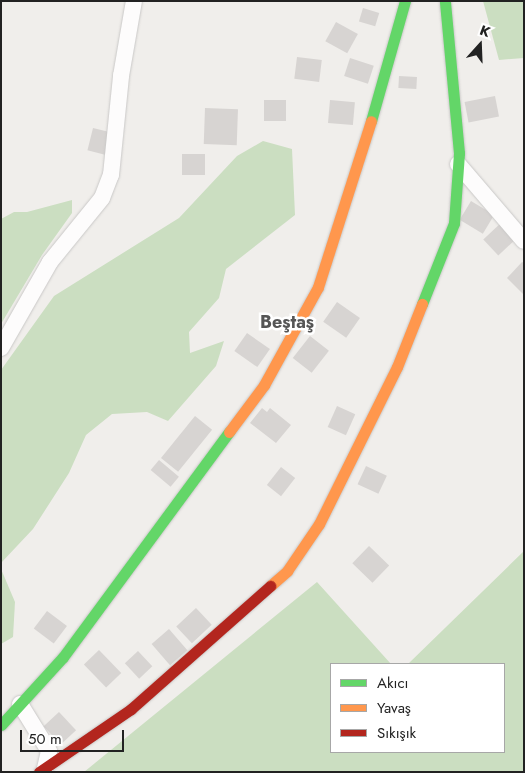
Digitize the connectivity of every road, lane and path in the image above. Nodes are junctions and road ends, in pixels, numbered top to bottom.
1 (134, 1) edge
2 (405, 1) edge
3 (445, 1) edge
4 (458, 164) junction
5 (524, 241) edge
6 (1, 348) edge
7 (20, 704) junction
8 (1, 725) edge
9 (43, 770) edge

1 - 6 street
2 - 7 street
3 - 4 street
4 - 5 street
4 - 9 street
7 - 8 street
7 - 9 street

